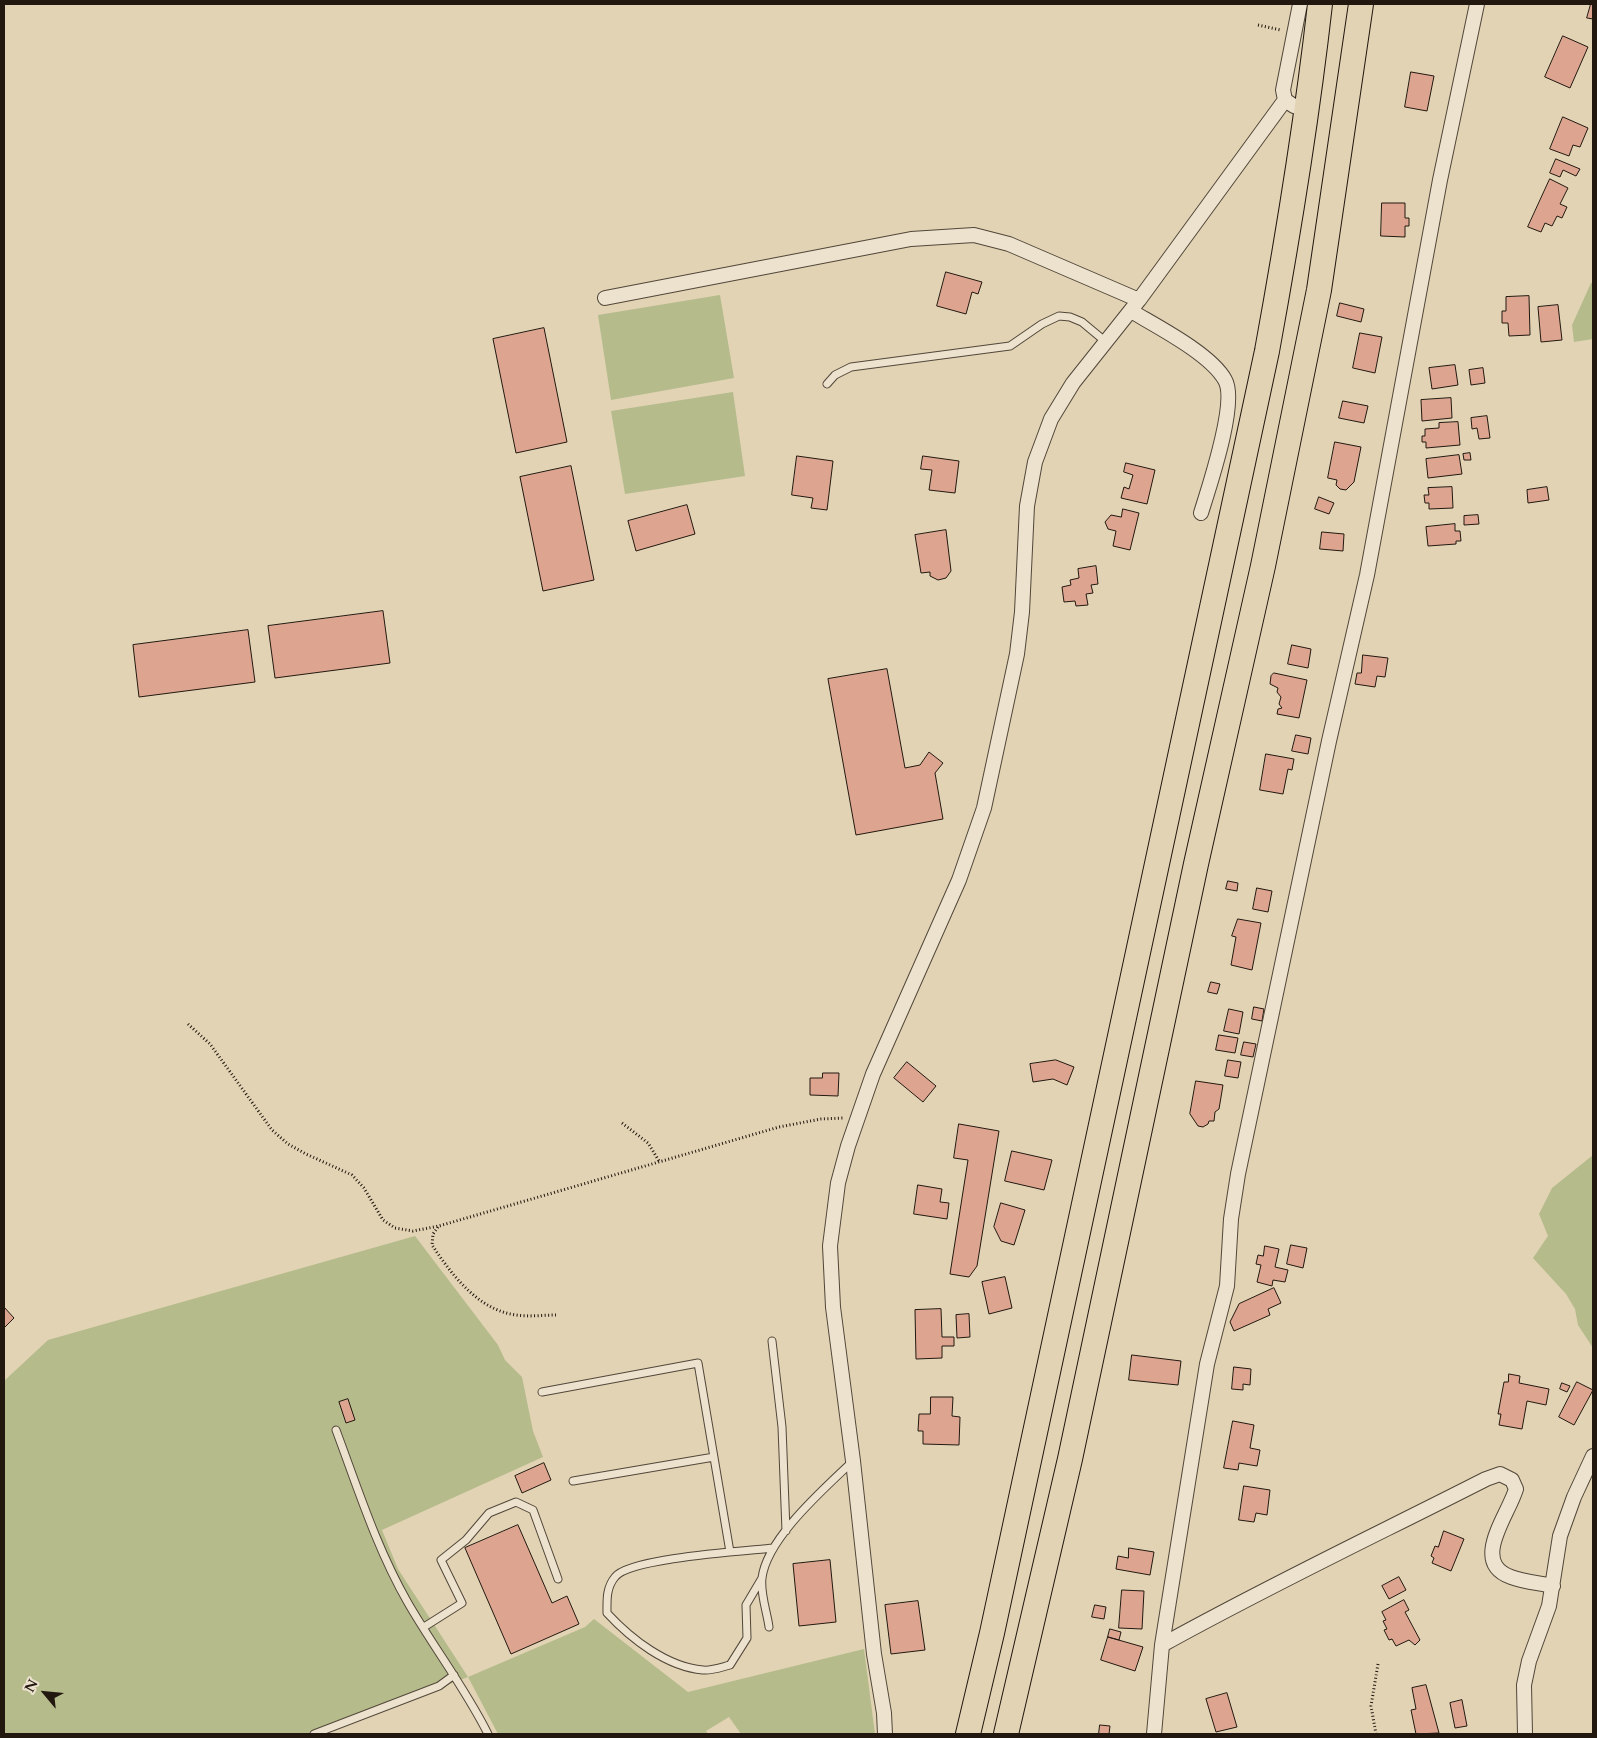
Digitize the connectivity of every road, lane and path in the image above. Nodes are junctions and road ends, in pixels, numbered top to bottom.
1 (1300, 4) edge
2 (1320, 4) edge
3 (1361, 4) edge
4 (1477, 4) edge
5 (1258, 25) dead end
6 (1296, 33) junction
7 (1285, 100) junction
8 (1308, 110) junction
9 (605, 298) dead end
10 (1135, 305) junction
11 (1106, 342) junction
12 (827, 384) dead end
13 (1201, 513) dead end
14 (188, 1024) dead end
15 (858, 1117) junction
16 (622, 1123) dead end
17 (659, 1161) junction
18 (439, 1226) junction
19 (556, 1315) dead end
20 (772, 1341) dead end
21 (542, 1392) dead end
22 (336, 1430) dead end
23 (1593, 1456) edge
24 (714, 1457) junction
25 (853, 1461) junction
26 (573, 1482) dead end
27 (786, 1531) junction
28 (773, 1548) junction
29 (730, 1552) junction
30 (762, 1578) junction
31 (558, 1579) dead end
32 (1553, 1586) junction
33 (424, 1627) junction
34 (769, 1627) dead end
35 (1162, 1645) junction
36 (1378, 1664) dead end
37 (454, 1675) junction
38 (314, 1734) edge
39 (488, 1734) edge
40 (885, 1734) edge
41 (968, 1734) edge
42 (1006, 1734) edge
43 (1154, 1734) edge
44 (1376, 1734) edge
45 (1525, 1734) edge

1 - 6 street
2 - 8 highway
3 - 42 highway
4 - 35 street
5 - 6 path
6 - 7 street
7 - 8 street
7 - 10 street
8 - 41 highway
9 - 10 street
10 - 11 street
10 - 13 street
11 - 12 lane
11 - 15 street
14 - 18 path
15 - 17 path
15 - 25 street
16 - 17 path
17 - 18 path
18 - 19 path
20 - 27 lane
21 - 24 lane
22 - 33 lane
23 - 32 street
24 - 26 lane
24 - 29 lane
25 - 27 lane
25 - 40 street
27 - 28 lane
28 - 29 lane
28 - 30 lane
29 - 30 lane
30 - 34 lane
31 - 33 lane
32 - 35 street
32 - 45 street
33 - 37 lane
35 - 43 street
36 - 44 path
37 - 38 lane
37 - 39 lane

